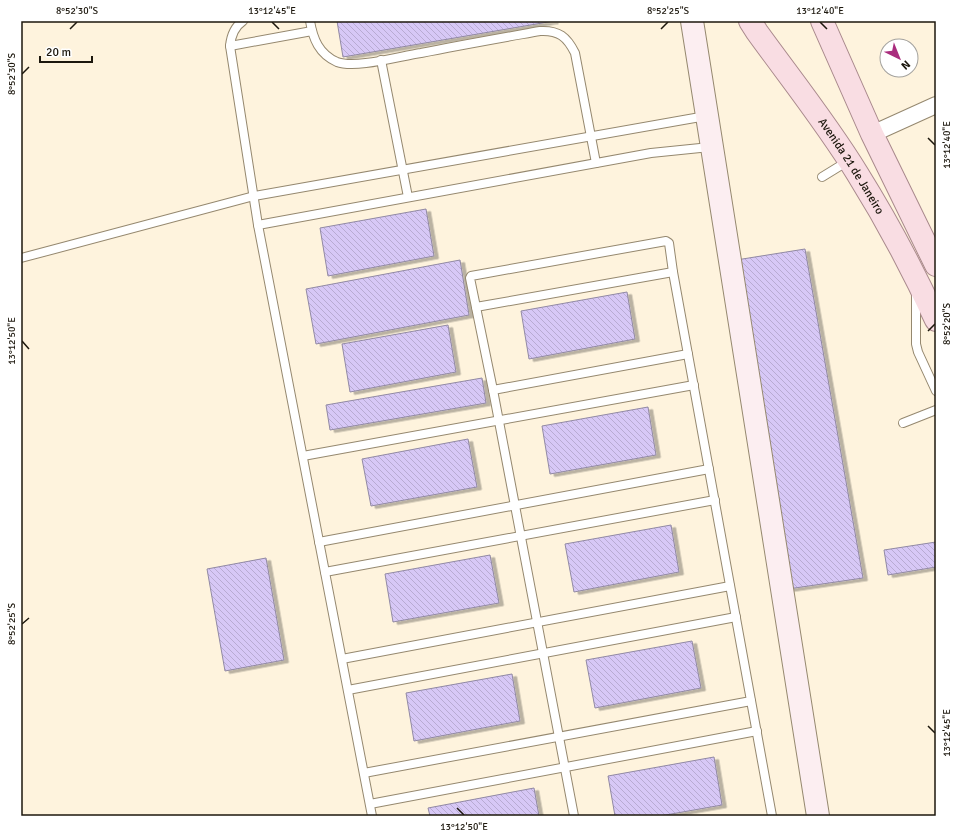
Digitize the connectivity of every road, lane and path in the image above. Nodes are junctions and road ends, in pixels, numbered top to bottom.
1 (243, 21) edge
2 (310, 21) edge
3 (692, 21) edge
4 (750, 21) edge
5 (822, 21) edge
6 (312, 31) junction
7 (230, 46) junction
8 (381, 60) junction
9 (936, 105) edge
10 (706, 116) junction
11 (872, 134) junction
12 (591, 136) junction
13 (711, 147) junction
14 (849, 160) junction
15 (596, 163) junction
16 (402, 169) junction
17 (822, 177) dead end
18 (254, 196) junction
19 (408, 197) junction
20 (258, 225) junction
21 (930, 235) edge
22 (21, 258) edge
23 (936, 265) edge
24 (673, 272) junction
25 (916, 278) junction
26 (476, 308) junction
27 (936, 320) edge
28 (688, 354) junction
29 (694, 385) junction
30 (493, 390) junction
31 (936, 391) edge
32 (936, 410) edge
33 (499, 420) junction
34 (903, 423) dead end
35 (303, 456) junction
36 (709, 469) junction
37 (715, 500) junction
38 (515, 505) junction
39 (521, 536) junction
40 (319, 542) junction
41 (325, 572) junction
42 (730, 586) junction
43 (736, 617) junction
44 (537, 622) junction
45 (543, 653) junction
46 (342, 659) junction
47 (348, 690) junction
48 (751, 701) junction
49 (757, 731) junction
50 (559, 736) junction
51 (565, 766) junction
52 (364, 773) junction
53 (370, 804) junction
54 (372, 816) edge
55 (574, 816) edge
56 (772, 816) edge
57 (818, 816) edge

1 - 7 lane
2 - 6 lane
3 - 10 street
4 - 14 main road, Avenida 21 de Janeiro
5 - 11 main road
6 - 7 lane
6 - 8 lane
7 - 18 lane
8 - 12 lane
8 - 16 lane
9 - 11 street
10 - 12 lane
10 - 13 street
11 - 21 main road
12 - 15 lane
12 - 16 lane
13 - 15 lane
13 - 57 street
14 - 17 lane
14 - 25 main road, Avenida 21 de Janeiro
15 - 19 lane
16 - 18 lane
16 - 19 lane
18 - 20 lane
18 - 22 lane
19 - 20 lane
20 - 35 lane
21 - 23 main road
24 - 26 lane
24 - 26 lane
24 - 28 lane
25 - 27 main road, Avenida 21 de Janeiro
25 - 31 lane
26 - 30 lane
28 - 29 lane
28 - 30 lane
29 - 33 lane
29 - 36 lane
30 - 33 lane
32 - 34 lane
33 - 35 lane
33 - 38 lane
35 - 40 lane
36 - 37 lane
36 - 38 lane
37 - 39 lane
37 - 42 lane
38 - 39 lane
38 - 40 lane
39 - 41 lane
39 - 44 lane
40 - 41 lane
41 - 46 lane
42 - 43 lane
42 - 44 lane
43 - 45 lane
43 - 48 lane
44 - 45 lane
44 - 46 lane
45 - 47 lane
45 - 50 lane
46 - 47 lane
47 - 52 lane
48 - 49 lane
48 - 50 lane
49 - 51 lane
49 - 56 lane
50 - 51 lane
50 - 52 lane
51 - 53 lane
51 - 55 lane
52 - 53 lane
53 - 54 lane

